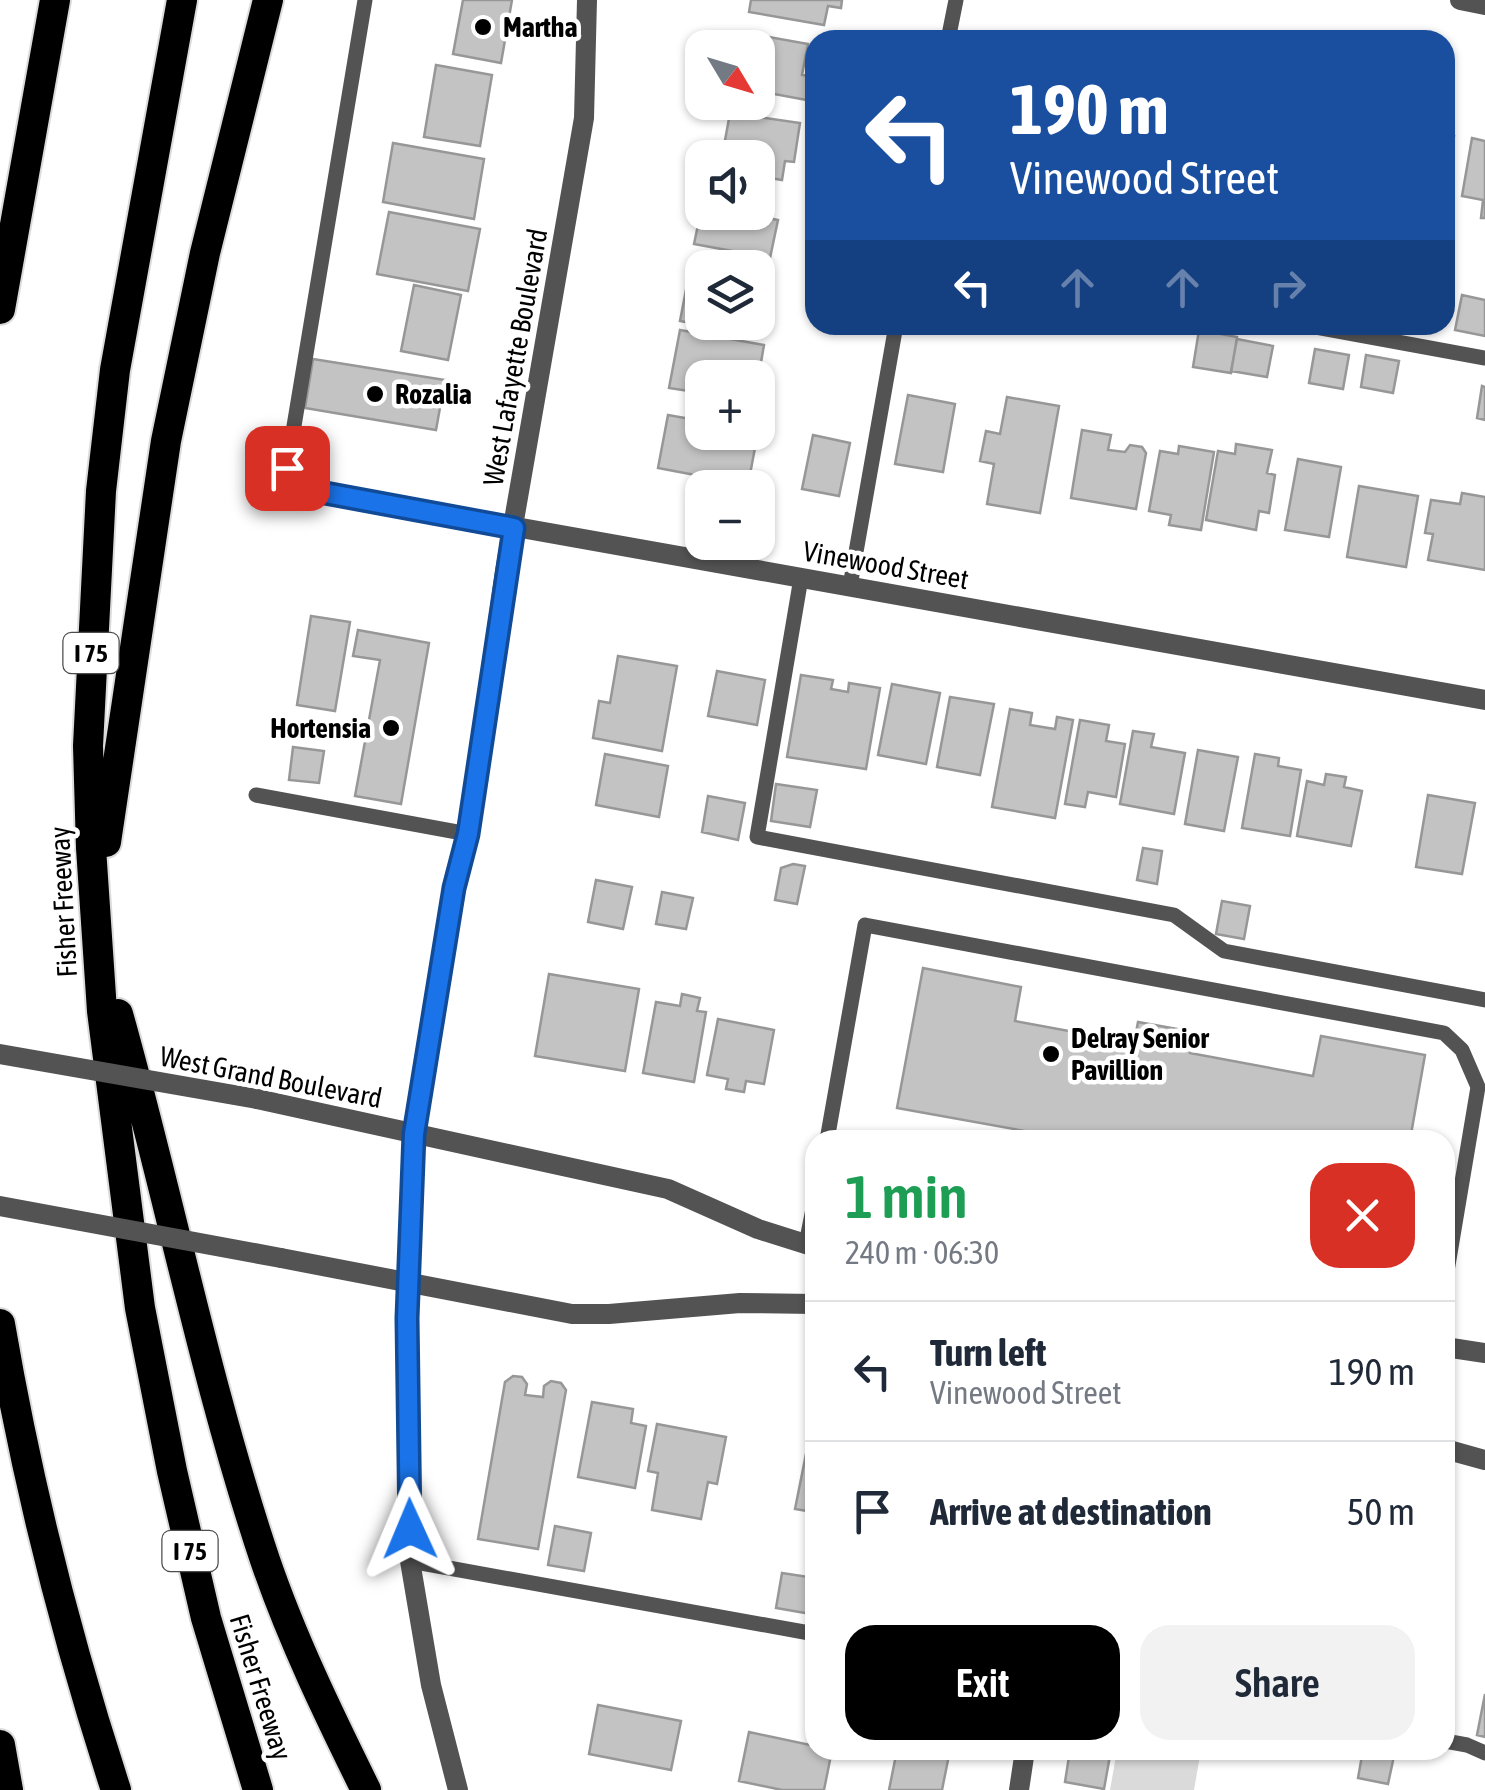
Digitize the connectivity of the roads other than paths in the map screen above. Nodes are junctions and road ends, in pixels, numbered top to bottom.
1 (37, 0) edge
2 (55, 0) edge
3 (182, 0) edge
4 (268, 0) edge
5 (365, 0) edge
6 (587, 0) edge
7 (956, 0) edge
8 (1460, 0) edge
9 (1485, 5) edge
10 (950, 30) edge
11 (32, 124) junction
12 (0, 309) edge
13 (894, 335) edge
14 (1360, 335) edge
15 (1485, 358) edge
16 (287, 468) joint
17 (514, 528) junction
18 (801, 578) junction
19 (850, 586) junction
20 (1485, 700) edge
21 (256, 795) dead end
22 (468, 834) junction
23 (97, 932) junction
24 (1485, 1000) edge
25 (0, 1054) edge
26 (829, 1130) edge
27 (414, 1134) junction
28 (0, 1206) edge
29 (1455, 1224) edge
30 (805, 1244) edge
31 (410, 1281) junction
32 (805, 1304) edge
33 (0, 1324) edge
34 (1455, 1348) edge
35 (1485, 1353) edge
36 (1455, 1452) edge
37 (1485, 1460) edge
38 (410, 1561) junction
39 (805, 1632) edge
40 (0, 1745) edge
41 (1455, 1745) edge
42 (1485, 1753) edge
43 (1024, 1760) edge
44 (8, 1790) edge
45 (116, 1790) edge
46 (258, 1790) edge
47 (366, 1790) edge
48 (458, 1790) edge
49 (1019, 1790) edge

1 - 11 highway
2 - 11 highway
3 - 23 highway, Fisher Freeway / I 75
4 - 23 highway
5 - 16 lane
6 - 17 street, West Lafayette Boulevard
7 - 10 lane
8 - 9 street
11 - 12 highway
13 - 19 lane
14 - 15 lane
16 - 17 street, Vinewood Street
17 - 18 street, Vinewood Street
17 - 22 street, West Lafayette Boulevard
18 - 19 street, Vinewood Street
18 - 24 lane
19 - 20 street, Vinewood Street
21 - 22 lane
22 - 27 street, West Lafayette Boulevard
23 - 46 highway, Fisher Freeway / I 75
23 - 47 highway
25 - 27 street, West Grand Boulevard, bridge
26 - 29 lane
27 - 30 street, West Grand Boulevard
27 - 31 street, West Lafayette Boulevard
28 - 31 street, bridge
31 - 32 street
31 - 38 street, West Lafayette Boulevard
33 - 45 highway
34 - 35 street
36 - 37 street
38 - 39 lane
38 - 48 street, West Lafayette Boulevard
40 - 44 highway
41 - 42 lane
43 - 49 street

